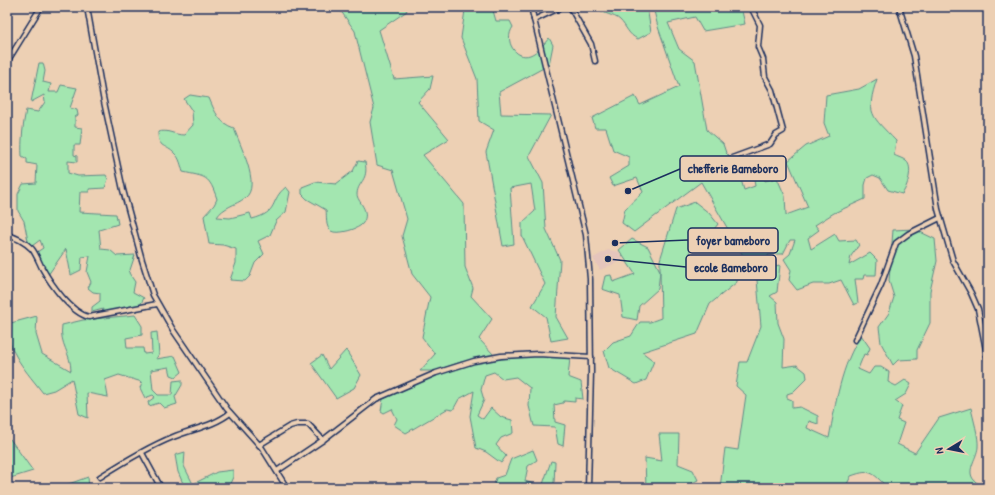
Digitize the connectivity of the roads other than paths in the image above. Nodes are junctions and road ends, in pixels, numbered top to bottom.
1 (41, 7) edge
2 (87, 7) edge
3 (531, 7) edge
4 (751, 7) edge
5 (899, 7) edge
6 (534, 20) junction
7 (595, 61) dead end
8 (7, 62) edge
9 (732, 158) dead end
10 (940, 218) junction
11 (7, 235) edge
12 (157, 304) junction
13 (855, 340) dead end
14 (987, 354) edge
15 (591, 356) junction
16 (988, 360) edge
17 (230, 413) junction
18 (323, 440) junction
19 (259, 445) junction
20 (142, 453) junction
21 (277, 471) junction
22 (100, 477) dead end
23 (162, 488) edge
24 (287, 488) edge
25 (588, 488) edge

1 - 8 street
2 - 12 street
3 - 6 street
4 - 9 street
5 - 10 street
6 - 7 street
6 - 15 street
10 - 13 street
10 - 14 street
11 - 12 street
12 - 17 street
14 - 16 street
15 - 18 street
15 - 25 street
17 - 19 street
17 - 20 street
18 - 19 street
18 - 21 street
19 - 21 street
20 - 22 street
20 - 23 street
21 - 24 street

